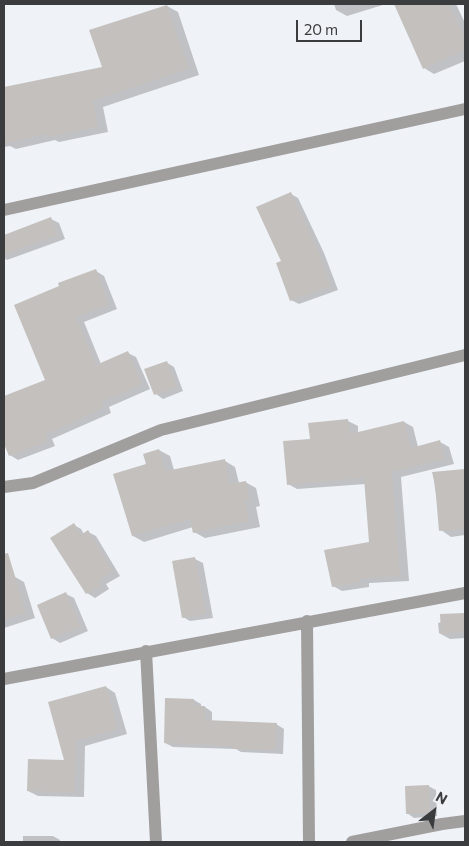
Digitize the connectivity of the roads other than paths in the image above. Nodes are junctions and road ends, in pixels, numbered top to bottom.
1 (465, 109) edge
2 (4, 210) edge
3 (465, 355) edge
4 (4, 486) edge
5 (465, 593) edge
6 (307, 621) junction
7 (146, 651) junction
8 (4, 679) edge
9 (465, 821) edge
10 (156, 842) edge
11 (308, 842) edge
12 (352, 842) edge

1 - 2 street
3 - 4 street
5 - 6 street
6 - 7 street
6 - 11 street
7 - 8 street
7 - 10 street
9 - 12 street

